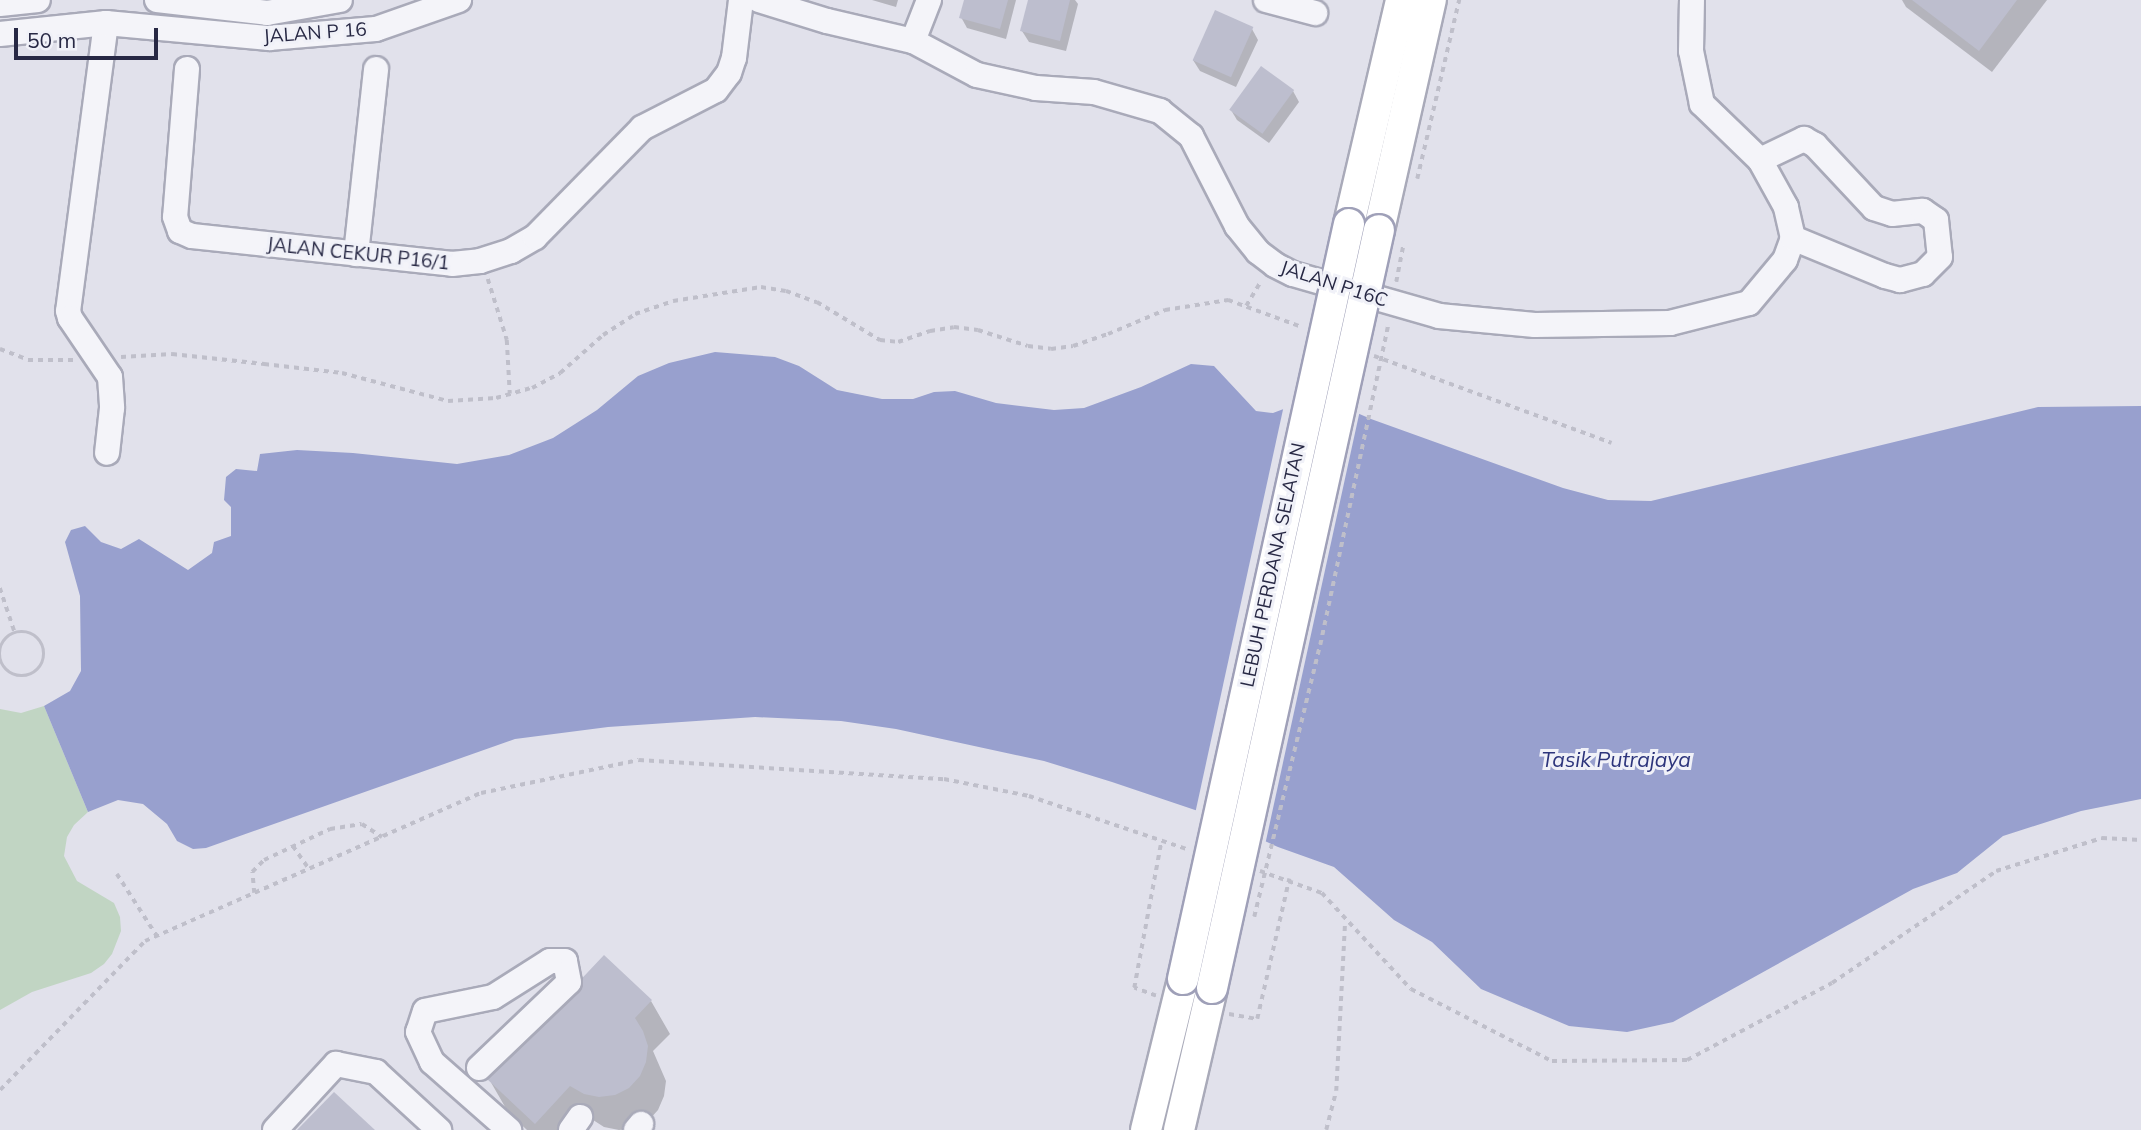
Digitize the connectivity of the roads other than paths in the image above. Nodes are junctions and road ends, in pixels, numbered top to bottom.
1 (38, 0) edge
2 (157, 0) edge
3 (340, 0) edge
4 (459, 0) edge
5 (741, 0) edge
6 (760, 0) edge
7 (929, 0) edge
8 (1266, 0) edge
9 (1401, 0) edge
10 (1432, 0) edge
11 (1692, 0) edge
12 (0, 4) edge
13 (1315, 13) dead end
14 (106, 23) junction
15 (0, 34) edge
16 (913, 41) junction
17 (187, 69) dead end
18 (376, 69) dead end
19 (1760, 160) junction
20 (1793, 238) junction
21 (356, 254) junction
22 (107, 453) dead end
23 (479, 1068) dead end
24 (275, 1130) edge
25 (439, 1130) edge
26 (509, 1130) edge
27 (1146, 1130) edge
28 (1179, 1130) edge

1 - 12 street
2 - 3 street, JALAN P 16
4 - 14 street, JALAN P 16
5 - 21 street, JALAN CEKUR P16/1
6 - 16 street, JALAN P16C
7 - 16 street
8 - 13 street
9 - 27 main road, LEBUH PERDANA SELATAN, bridge
10 - 28 main road, LEBUH PERDANA SELATAN, bridge
11 - 19 street
14 - 15 street, JALAN P 16
14 - 22 street
16 - 20 street, JALAN P16C
17 - 21 street, JALAN CEKUR P16/1
18 - 21 street
19 - 20 street
19 - 20 street
23 - 26 street
24 - 25 street

